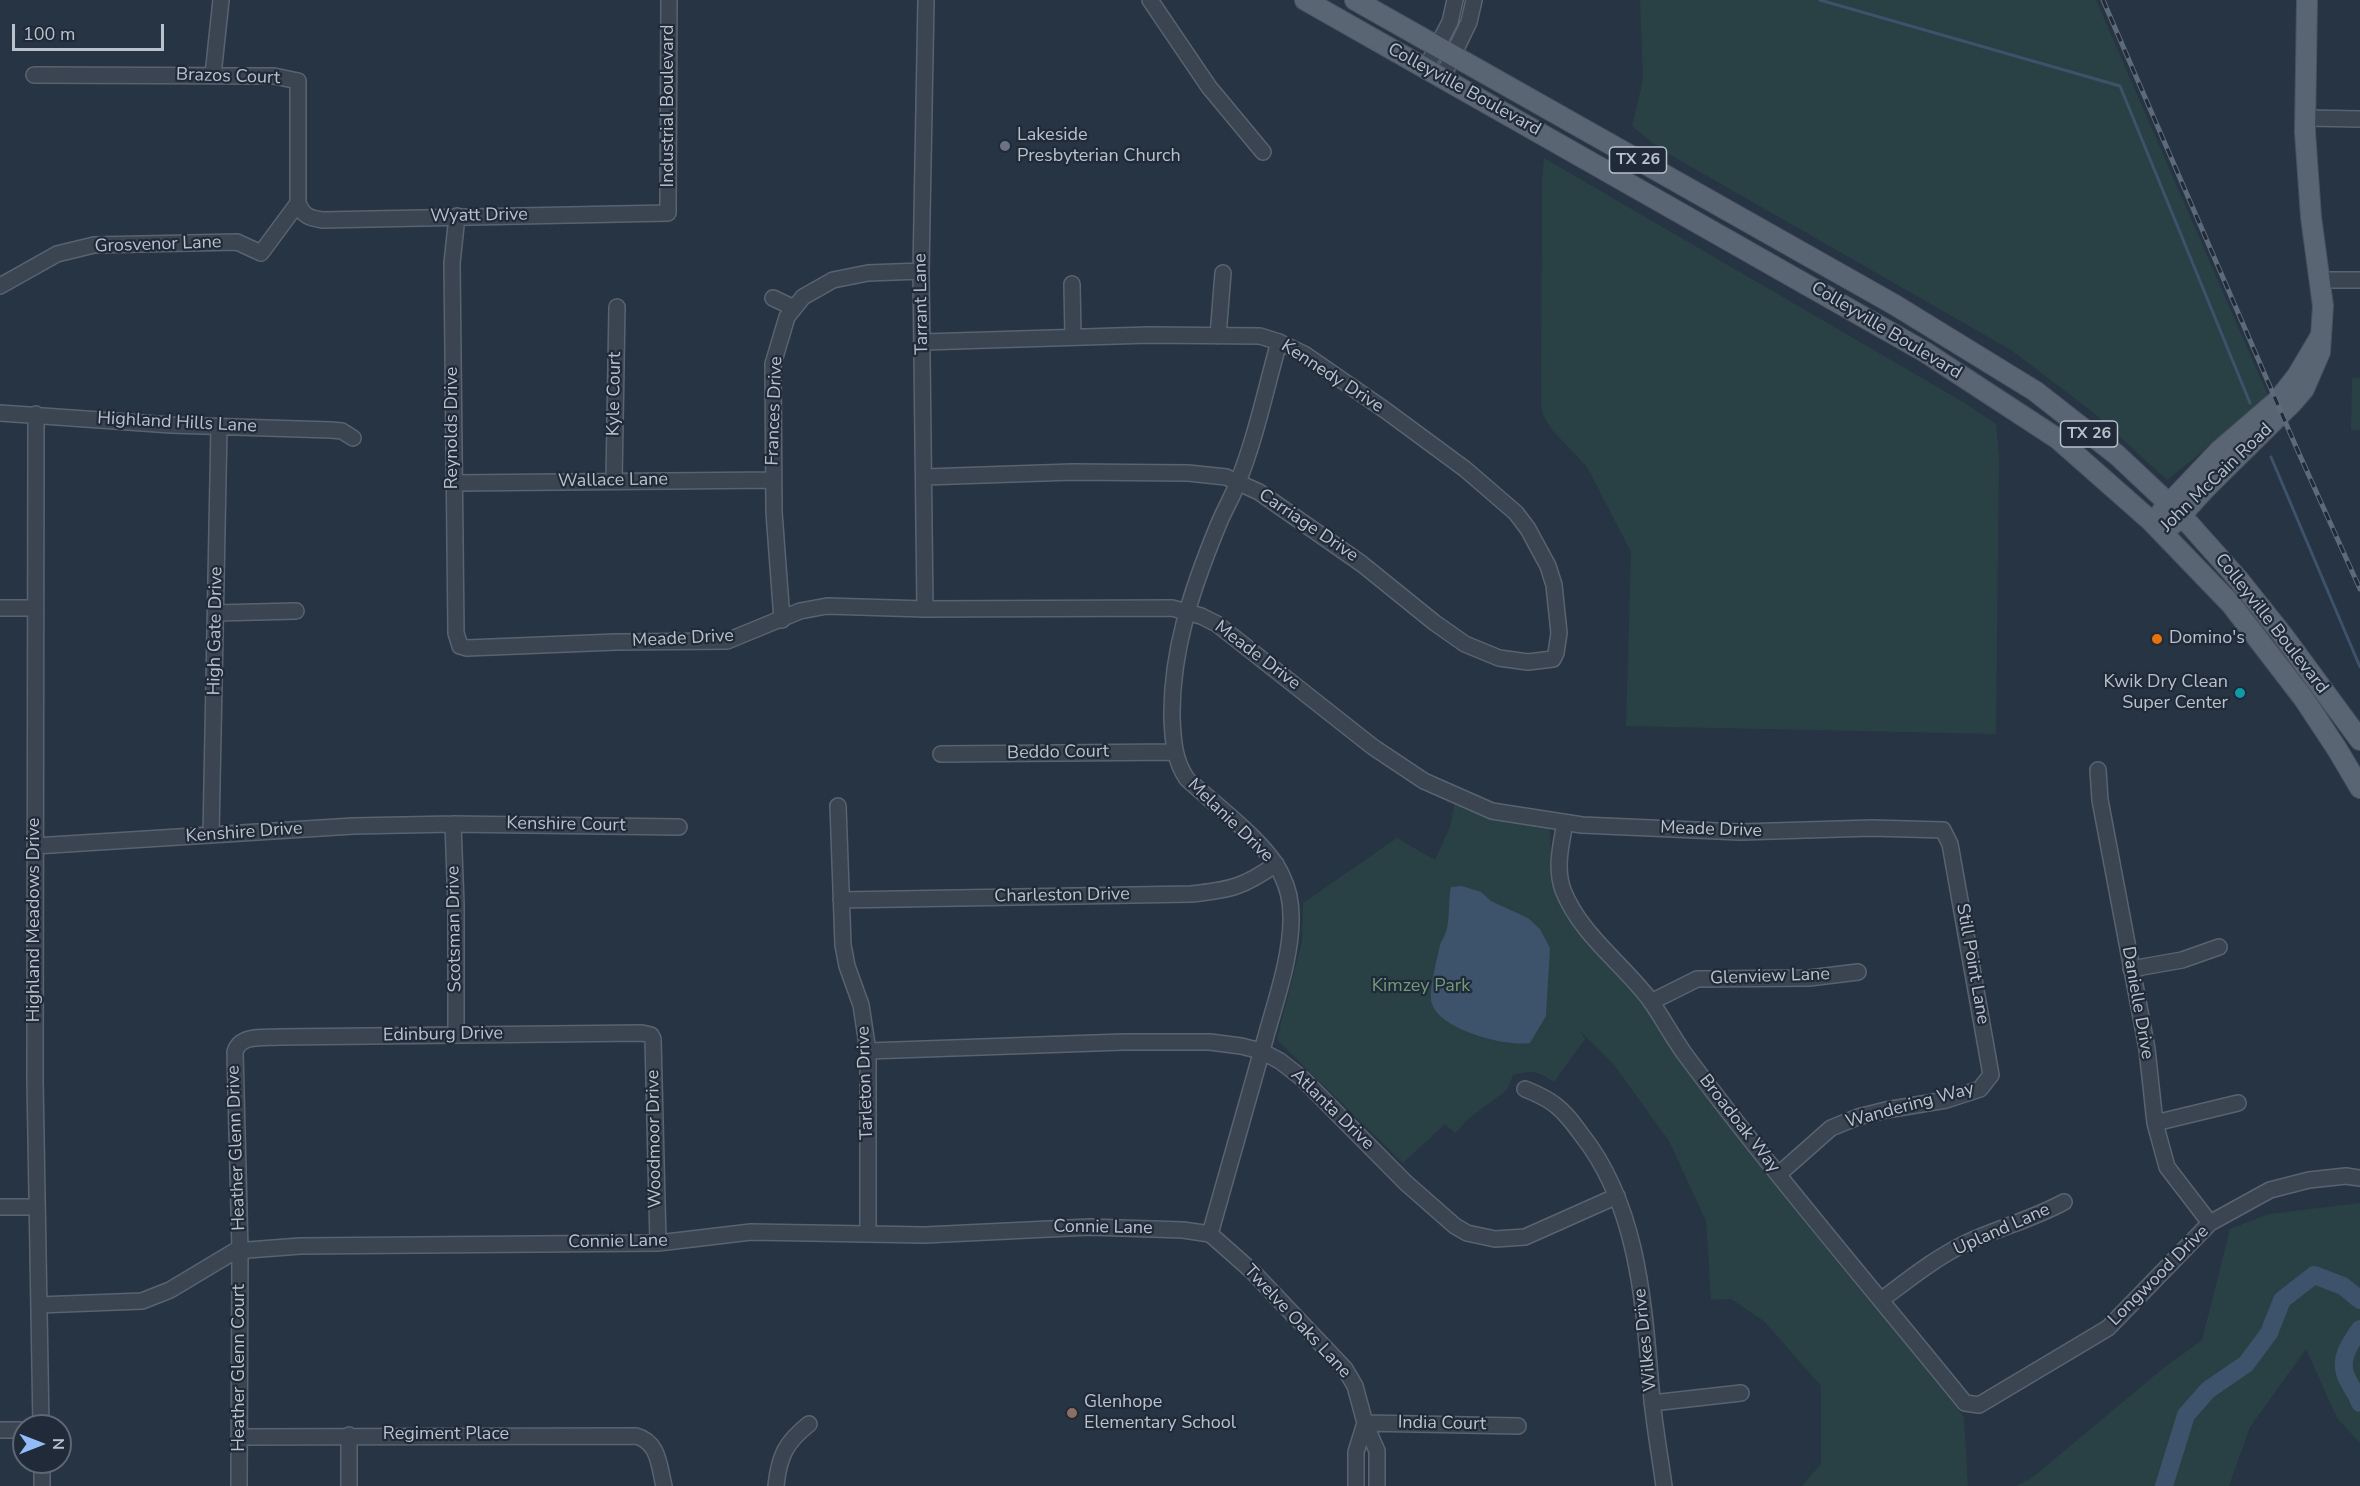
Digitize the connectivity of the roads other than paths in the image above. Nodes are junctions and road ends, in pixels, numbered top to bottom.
1 (221, 0) edge
2 (669, 0) edge
3 (926, 0) edge
4 (1150, 0) edge
5 (1305, 0) edge
6 (1355, 0) edge
7 (1455, 0) edge
8 (1474, 0) edge
9 (2307, 0) edge
10 (1445, 51) junction
11 (1434, 73) junction
12 (34, 75) dead end
13 (213, 75) junction
14 (2306, 118) junction
15 (2360, 119) edge
16 (1263, 152) dead end
17 (298, 203) junction
18 (668, 213) joint
19 (457, 216) junction
20 (1772, 237) junction
21 (1760, 257) junction
22 (921, 271) junction
23 (1222, 273) dead end
24 (2320, 279) junction
25 (2360, 280) edge
26 (1072, 284) dead end
27 (0, 286) edge
28 (773, 298) dead end
29 (617, 308) dead end
30 (794, 308) junction
31 (1218, 336) junction
32 (1073, 337) junction
33 (923, 342) junction
34 (1279, 342) junction
35 (0, 413) edge
36 (36, 414) junction
37 (219, 427) junction
38 (352, 438) dead end
39 (924, 477) junction
40 (773, 480) junction
41 (614, 481) junction
42 (1239, 482) junction
43 (454, 483) junction
44 (2176, 509) junction
45 (2157, 528) junction
46 (1541, 553) joint
47 (0, 608) edge
48 (35, 608) junction
49 (925, 609) junction
50 (296, 611) dead end
51 (1186, 611) junction
52 (216, 613) junction
53 (782, 620) junction
54 (457, 641) joint
55 (2360, 740) edge
56 (1175, 752) junction
57 (941, 754) dead end
58 (2098, 770) dead end
59 (2360, 788) edge
60 (838, 806) dead end
61 (1564, 823) junction
62 (453, 824) junction
63 (679, 827) dead end
64 (211, 835) junction
65 (1950, 844) joint
66 (35, 846) junction
67 (1276, 864) junction
68 (841, 900) junction
69 (2218, 946) dead end
70 (2131, 969) junction
71 (1858, 972) dead end
72 (1651, 1002) junction
73 (456, 1035) junction
74 (651, 1035) joint
75 (237, 1046) joint
76 (868, 1051) junction
77 (1262, 1051) junction
78 (1987, 1083) joint
79 (1526, 1089) dead end
80 (2238, 1104) dead end
81 (2155, 1123) junction
82 (1779, 1174) junction
83 (2360, 1178) edge
84 (1617, 1196) junction
85 (2064, 1202) dead end
86 (0, 1207) edge
87 (38, 1207) junction
88 (2210, 1223) junction
89 (868, 1233) junction
90 (1210, 1234) junction
91 (658, 1243) junction
92 (240, 1250) junction
93 (1881, 1300) junction
94 (39, 1305) junction
95 (1741, 1393) dead end
96 (1652, 1403) junction
97 (1968, 1404) joint
98 (41, 1414) edge
99 (1365, 1423) junction
100 (809, 1425) dead end
101 (1518, 1426) dead end
102 (349, 1435) junction
103 (239, 1437) junction
104 (239, 1486) edge
105 (349, 1486) edge
106 (664, 1486) edge
107 (776, 1486) edge
108 (1356, 1486) edge
109 (1377, 1486) edge
110 (1664, 1486) edge

1 - 13 street
2 - 18 street, Industrial Boulevard
3 - 22 street, Tarrant Lane
4 - 16 street
5 - 11 main road, Colleyville Boulevard / TX 26
6 - 10 main road, Colleyville Boulevard / TX 26
7 - 10 street
8 - 10 street
9 - 14 main road, John McCain Road
10 - 11 street
10 - 20 main road, Colleyville Boulevard / TX 26
11 - 21 main road, Colleyville Boulevard / TX 26
12 - 13 street, Brazos Court
13 - 17 street, Brazos Court
14 - 15 street
14 - 24 main road, John McCain Road
17 - 19 street, Wyatt Drive
17 - 27 street, Grosvenor Lane
18 - 19 street, Wyatt Drive
19 - 43 street, Reynolds Drive
20 - 21 main road
20 - 44 main road, Colleyville Boulevard / TX 26
21 - 45 main road, Colleyville Boulevard / TX 26
22 - 30 street, Frances Drive
22 - 33 street, Tarrant Lane
23 - 31 street
24 - 25 street
24 - 44 main road, John McCain Road
26 - 32 street
28 - 30 street
29 - 41 street, Kyle Court
30 - 40 street, Frances Drive
31 - 32 street, Kennedy Drive
31 - 34 street, Kennedy Drive
32 - 33 street, Kennedy Drive
33 - 39 street, Tarrant Lane
34 - 42 street, Melanie Drive
34 - 46 street, Kennedy Drive
35 - 36 street, Highland Hills Lane
36 - 37 street, Highland Hills Lane
36 - 48 street, Highland Meadows Drive
37 - 38 street, Highland Hills Lane
37 - 52 street, High Gate Drive
39 - 42 street, Carriage Drive
39 - 49 street, Tarrant Lane
40 - 41 street, Wallace Lane
40 - 53 street, Frances Drive
41 - 43 street, Wallace Lane
42 - 46 street, Carriage Drive
42 - 51 street, Melanie Drive
43 - 54 street, Reynolds Drive
44 - 45 main road, John McCain Road
44 - 55 main road, Colleyville Boulevard / TX 26
45 - 59 main road, Colleyville Boulevard / TX 26
47 - 48 street
48 - 66 street, Highland Meadows Drive
49 - 51 street, Meade Drive
49 - 53 street, Meade Drive
50 - 52 street
51 - 56 street, Melanie Drive
51 - 61 street, Meade Drive
52 - 64 street, High Gate Drive
53 - 54 street, Meade Drive
56 - 57 street, Beddo Court
56 - 67 street, Melanie Drive
58 - 70 street, Danielle Drive
60 - 68 street, Tarleton Drive
61 - 65 street, Meade Drive
61 - 72 street, Broadoak Way
62 - 63 street, Kenshire Court
62 - 64 street, Kenshire Drive
62 - 73 street, Scotsman Drive
64 - 66 street, Kenshire Drive
65 - 78 street, Still Point Lane
66 - 87 street, Highland Meadows Drive
67 - 68 street, Charleston Drive
67 - 77 street, Melanie Drive
68 - 76 street, Tarleton Drive
69 - 70 street
70 - 81 street, Danielle Drive
71 - 72 street, Glenview Lane
72 - 82 street, Broadoak Way
73 - 74 street, Edinburg Drive
73 - 75 street, Edinburg Drive
74 - 91 street, Woodmoor Drive
75 - 92 street, Heather Glenn Drive
76 - 77 street, Atlanta Drive
76 - 89 street, Tarleton Drive
77 - 84 street, Atlanta Drive
77 - 90 street, Melanie Drive
78 - 82 street, Wandering Way
79 - 84 street, Wilkes Drive
80 - 81 street
81 - 88 street, Danielle Drive
82 - 93 street, Broadoak Way
83 - 88 street, Longwood Drive
84 - 96 street, Wilkes Drive
85 - 93 street, Upland Lane
86 - 87 street
87 - 94 street, Highland Meadows Drive
88 - 97 street, Longwood Drive
89 - 90 street, Connie Lane
89 - 91 street, Connie Lane
90 - 99 street, Twelve Oaks Lane
91 - 92 street, Connie Lane
92 - 94 street, Connie Lane
92 - 103 street, Heather Glenn Court
93 - 97 street, Broadoak Way
94 - 98 street, Highland Meadows Drive
95 - 96 street
96 - 110 street, Wilkes Drive
99 - 101 street, India Court
99 - 108 street
99 - 109 street, Twelve Oaks Lane
100 - 107 street
102 - 103 street, Regiment Place
102 - 105 street
102 - 106 street, Regiment Place
103 - 104 street, Heather Glenn Court

